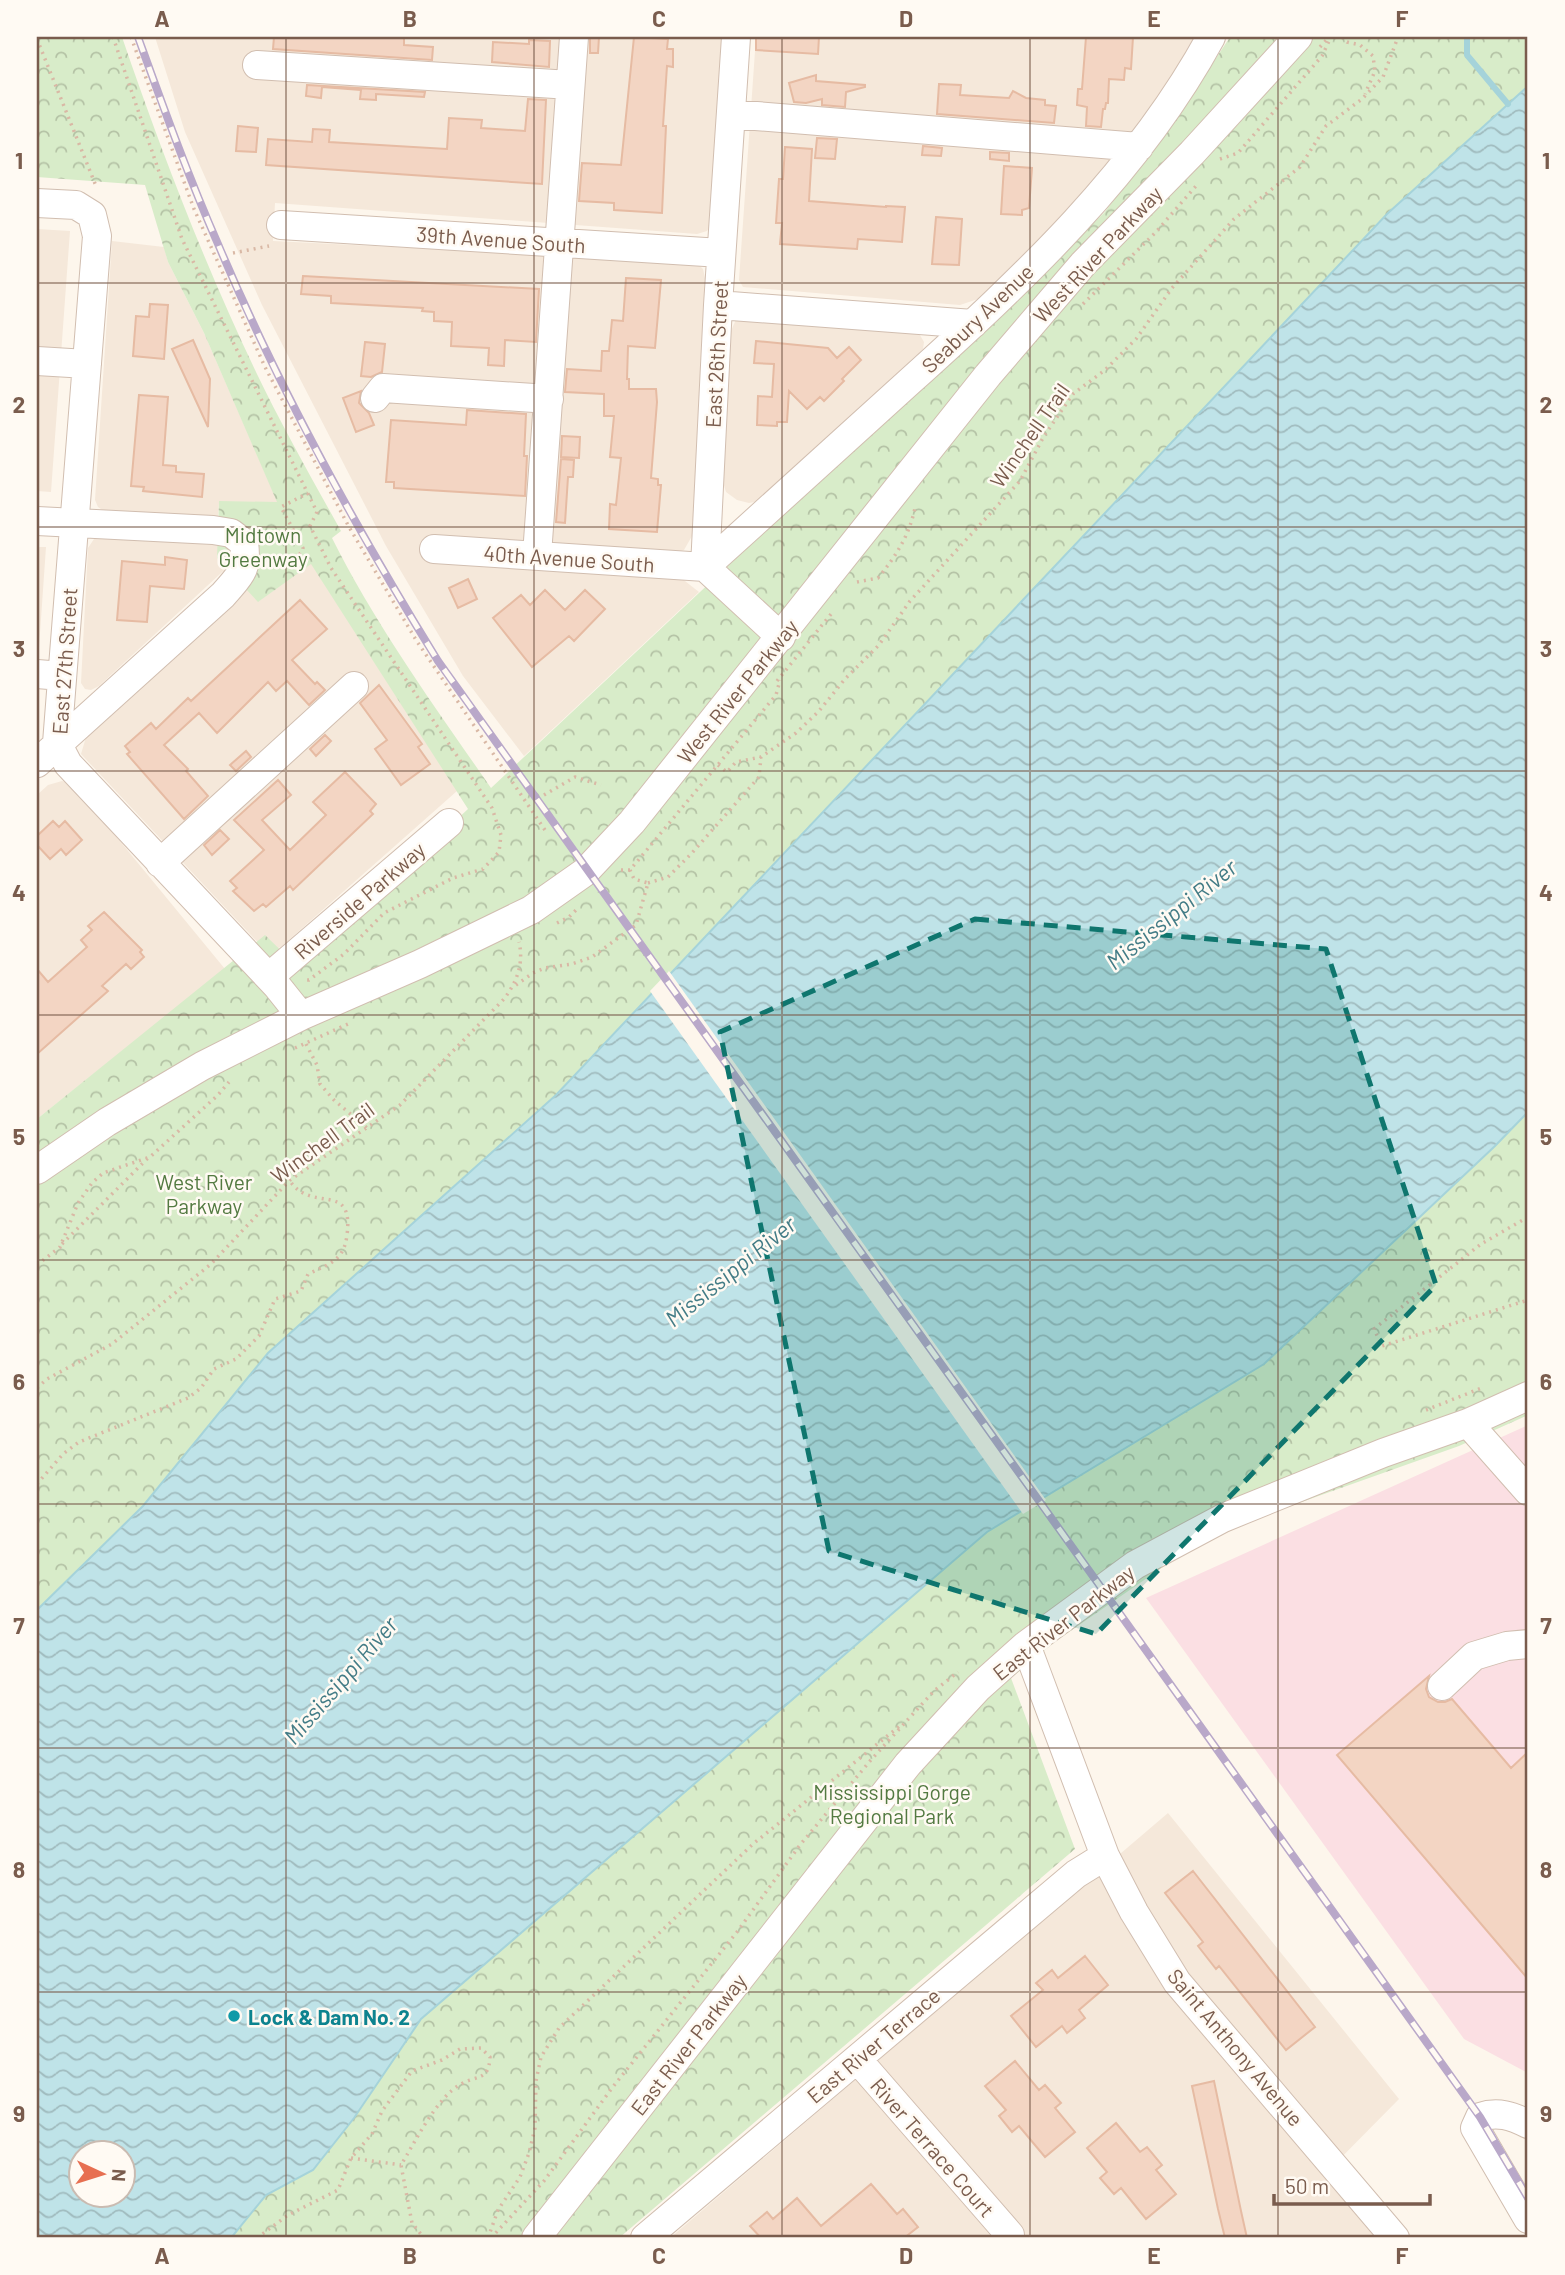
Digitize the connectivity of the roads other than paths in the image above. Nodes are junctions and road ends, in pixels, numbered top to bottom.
1 (574, 37) edge
2 (736, 37) edge
3 (1211, 37) edge
4 (1298, 37) edge
5 (257, 65) dead end
6 (570, 85) junction
7 (731, 114) junction
8 (1139, 147) junction
9 (37, 203) edge
10 (281, 225) dead end
11 (560, 243) junction
12 (721, 253) junction
13 (718, 305) junction
14 (973, 324) junction
15 (37, 361) edge
16 (87, 364) junction
17 (375, 398) dead end
18 (550, 399) junction
19 (37, 521) edge
20 (74, 523) junction
21 (434, 549) dead end
22 (537, 555) junction
23 (705, 567) junction
24 (781, 637) junction
25 (49, 675) edge
26 (354, 686) dead end
27 (57, 743) junction
28 (37, 763) edge
29 (449, 823) dead end
30 (160, 863) junction
31 (269, 977) junction
32 (301, 1016) junction
33 (37, 1170) edge
34 (1528, 1396) edge
35 (1468, 1423) junction
36 (1528, 1491) edge
37 (1528, 1644) edge
38 (1026, 1645) junction
39 (1442, 1686) dead end
40 (1105, 1856) junction
41 (857, 2059) junction
42 (1528, 2124) edge
43 (1528, 2219) edge
44 (1010, 2235) dead end
45 (536, 2238) edge
46 (645, 2238) edge
47 (1395, 2238) edge

1 - 6 street
2 - 7 street, East 26th Street
3 - 8 street, Seabury Avenue
4 - 24 street, West River Parkway
5 - 6 street
6 - 11 street
7 - 8 street
7 - 12 street, East 26th Street
8 - 14 street, Seabury Avenue
9 - 16 street, East 27th Street
10 - 11 street, 39th Avenue South
11 - 12 street, 39th Avenue South
11 - 18 street
12 - 13 street, East 26th Street
13 - 14 street
13 - 23 street, East 26th Street
14 - 23 street, Seabury Avenue
15 - 16 street
16 - 20 street, East 27th Street
17 - 18 street
18 - 22 street
19 - 20 street
20 - 25 street, East 27th Street
20 - 27 street
21 - 22 street, 40th Avenue South
22 - 23 street, 40th Avenue South
23 - 24 street
24 - 32 street, West River Parkway
25 - 27 street, East 27th Street
26 - 30 street
27 - 28 street
27 - 30 street, East 27th Street
29 - 31 street, Riverside Parkway
30 - 31 street, East 27th Street
31 - 32 street, East 27th Street
32 - 33 street, West River Parkway
34 - 35 street, East River Parkway
35 - 36 street
35 - 38 street, East River Parkway
37 - 39 street
38 - 40 street, Saint Anthony Avenue
38 - 45 street, East River Parkway
40 - 41 street, East River Terrace
40 - 47 street, Saint Anthony Avenue
41 - 44 street, River Terrace Court
41 - 46 street, East River Terrace
42 - 43 street

